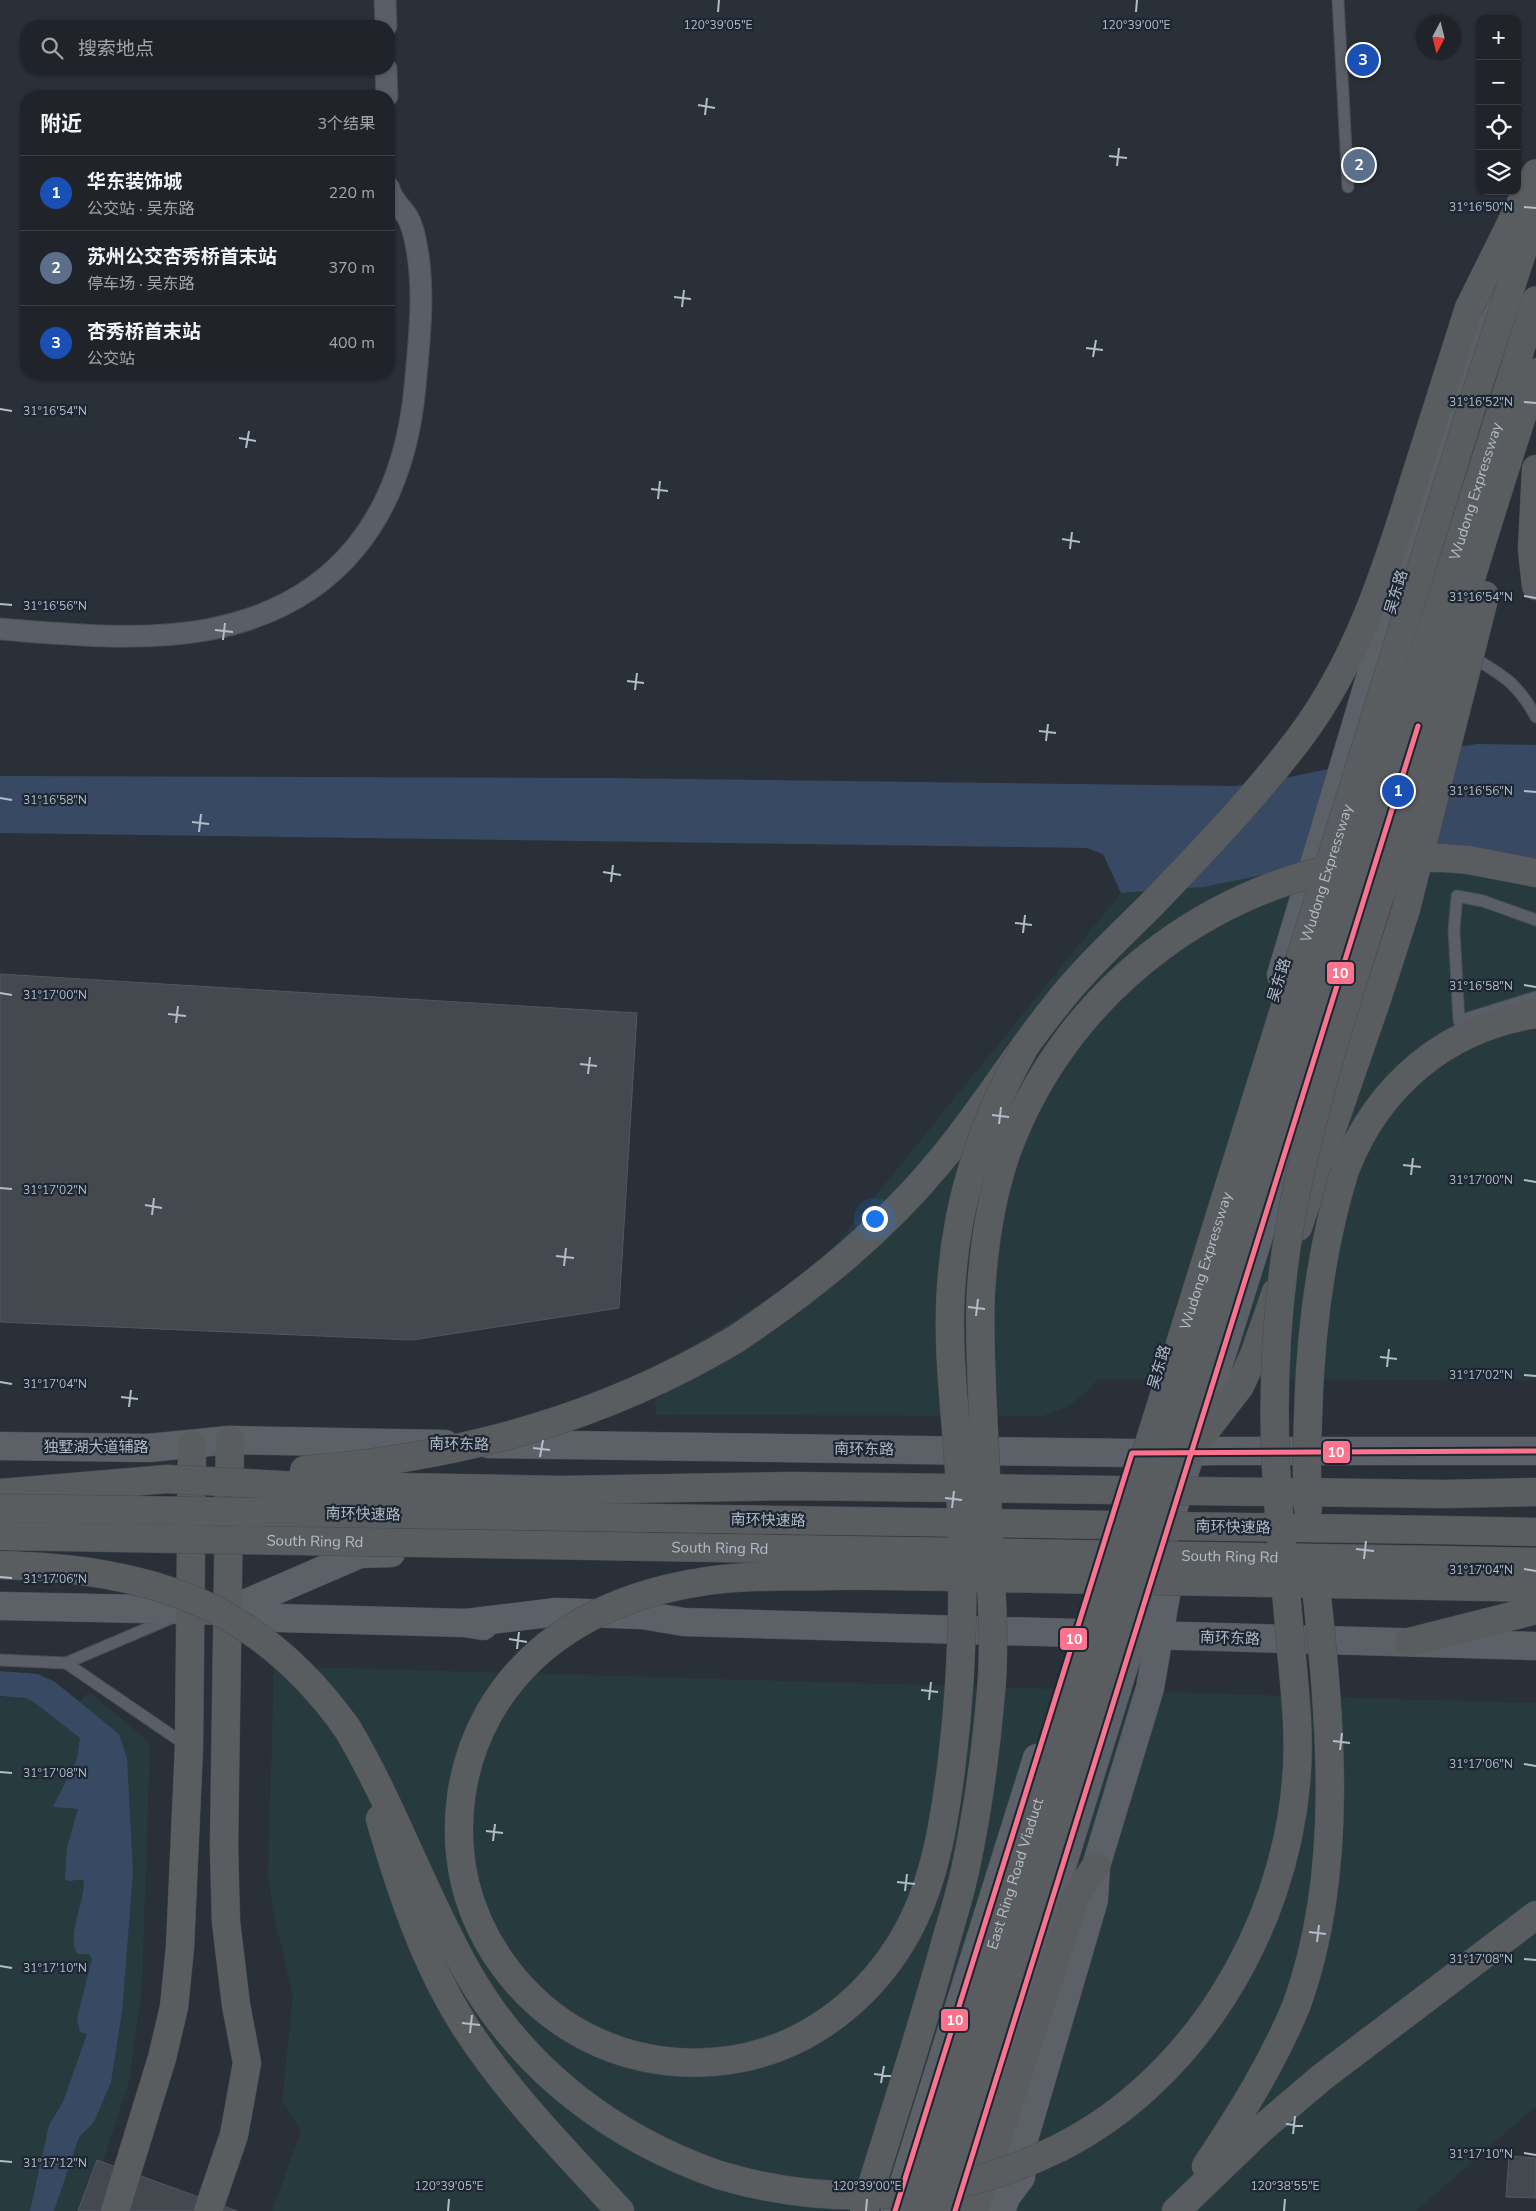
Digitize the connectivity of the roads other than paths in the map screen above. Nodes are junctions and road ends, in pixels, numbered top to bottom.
1 (385, 0) edge
2 (1338, 0) edge
3 (386, 20) edge
4 (386, 75) edge
5 (387, 90) edge
6 (1536, 155) edge
7 (1536, 173) edge
8 (1348, 187) dead end
9 (395, 200) edge
10 (1536, 210) edge
11 (1536, 300) edge
12 (1536, 345) edge
13 (1536, 372) edge
14 (1536, 380) edge
15 (1536, 469) edge
16 (1536, 586) edge
17 (1389, 616) junction
18 (0, 628) edge
19 (1443, 641) junction
20 (1536, 717) edge
21 (1536, 873) edge
22 (1536, 920) edge
23 (1536, 997) edge
24 (1536, 1014) edge
25 (1024, 1050) junction
26 (230, 1440) junction
27 (192, 1444) junction
28 (0, 1446) edge
29 (1190, 1451) junction
30 (1536, 1451) edge
31 (1132, 1453) junction
32 (167, 1479) junction
33 (1536, 1492) edge
34 (0, 1493) edge
35 (0, 1508) edge
36 (1536, 1532) edge
37 (0, 1536) edge
38 (1118, 1537) joint
39 (1146, 1540) joint
40 (1536, 1562) edge
41 (0, 1565) edge
42 (1096, 1568) junction
43 (1155, 1569) junction
44 (1536, 1588) edge
45 (0, 1606) edge
46 (192, 1610) junction
47 (1536, 1610) edge
48 (228, 1611) junction
49 (1076, 1633) junction
50 (1147, 1635) junction
51 (1409, 1642) junction
52 (1536, 1646) edge
53 (0, 1660) edge
54 (66, 1663) junction
55 (189, 1746) junction
56 (362, 1755) junction
57 (1096, 1866) junction
58 (1536, 1915) edge
59 (115, 2211) edge
60 (208, 2211) edge
61 (620, 2211) edge
62 (864, 2211) edge
63 (895, 2211) edge
64 (910, 2211) edge
65 (937, 2211) edge
66 (955, 2211) edge
67 (974, 2211) edge
68 (1001, 2211) edge
69 (1176, 2211) edge

1 - 3 street
2 - 8 lane
4 - 5 street
6 - 17 main road, 吴东路
7 - 25 highway, bridge
9 - 18 street
10 - 38 highway, Wudong Expressway, bridge
11 - 39 highway, Wudong Expressway, bridge
12 - 19 main road
13 - 56 highway, bridge
14 - 29 highway, bridge
15 - 16 highway
17 - 19 lane
17 - 31 main road, 吴东路
19 - 20 lane
19 - 29 main road
21 - 62 highway, bridge
22 - 23 lane
24 - 69 highway, bridge
25 - 32 highway, bridge
25 - 44 highway, bridge
26 - 27 main road, 南环东路
26 - 31 main road, 南环东路
26 - 48 highway
27 - 28 main road, 独墅湖大道辅路
27 - 46 highway
29 - 30 main road, 南环东路
29 - 31 main road, 南环东路
29 - 43 main road
29 - 50 main road
31 - 42 main road, 吴东路
32 - 33 highway, bridge
32 - 34 highway
35 - 36 highway, 南环快速路, bridge
37 - 40 highway, South Ring Rd, bridge
38 - 64 highway, East Ring Road Viaduct, bridge
39 - 65 highway, East Ring Road Viaduct, bridge
41 - 56 highway, bridge
42 - 43 main road
42 - 48 main road
42 - 49 main road, 吴东路
43 - 50 main road
45 - 46 main road
46 - 48 main road, 南环东路
46 - 54 lane
46 - 55 highway
47 - 51 highway
48 - 49 main road, 南环东路
48 - 60 highway
49 - 50 main road, 南环东路
49 - 63 main road, 吴东路
50 - 51 main road, 南环东路
50 - 57 main road
50 - 66 main road
51 - 52 main road, 南环东路
53 - 54 lane
54 - 55 lane
55 - 59 highway
56 - 61 highway
57 - 67 highway
57 - 68 main road
58 - 69 highway

